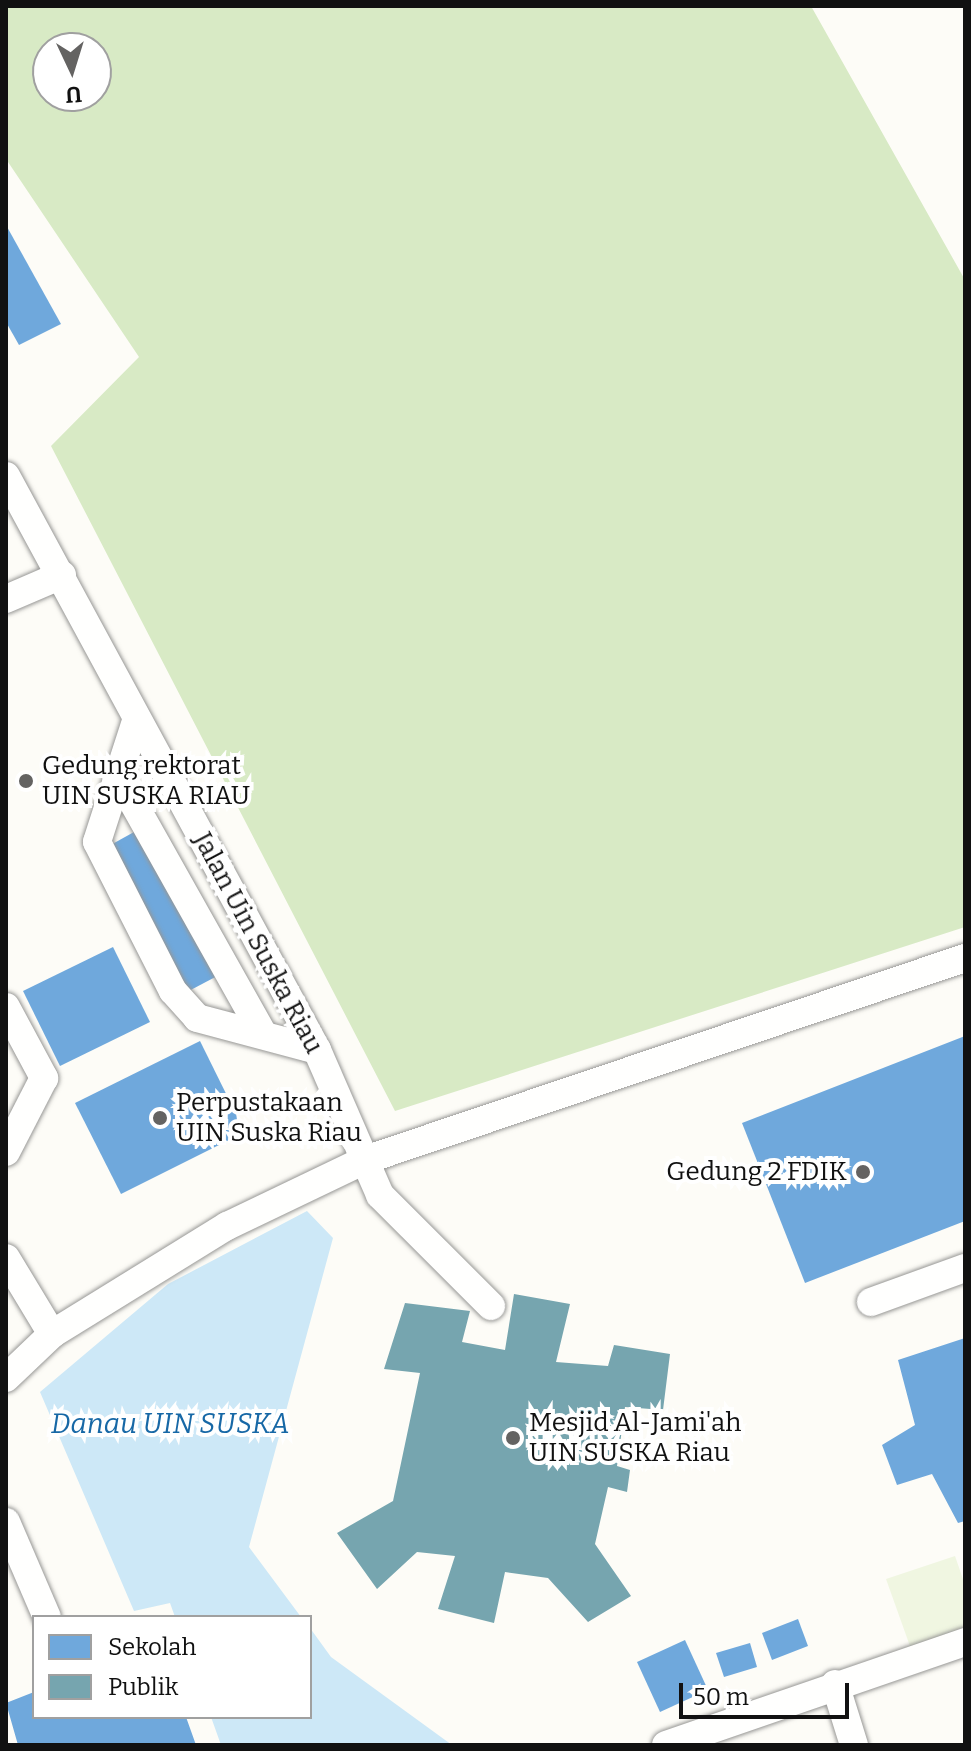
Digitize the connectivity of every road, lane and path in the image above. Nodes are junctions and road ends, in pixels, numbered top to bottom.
1 (6, 476) edge
2 (62, 575) junction
3 (6, 599) edge
4 (136, 721) junction
5 (121, 781) junction
6 (965, 958) edge
7 (6, 1007) edge
8 (263, 1034) junction
9 (317, 1050) junction
10 (8, 1140) edge
11 (365, 1160) junction
12 (6, 1258) edge
13 (965, 1268) edge
14 (871, 1302) dead end
15 (491, 1306) dead end
16 (52, 1334) junction
17 (6, 1378) edge
18 (6, 1522) edge
19 (46, 1615) edge
20 (965, 1642) edge
21 (835, 1684) junction
22 (666, 1745) edge
23 (854, 1745) edge

1 - 2 lane, Jalan Uin Suska Riau
2 - 3 lane
2 - 4 lane, Jalan Uin Suska Riau
4 - 5 lane
4 - 9 lane, Jalan Uin Suska Riau
5 - 8 lane
5 - 8 lane
6 - 11 lane
7 - 10 lane
8 - 9 lane
9 - 11 lane, Jalan Uin Suska Riau
11 - 15 lane, Jalan Uin Suska Riau
11 - 16 lane
12 - 16 lane
13 - 14 lane
16 - 17 lane
18 - 19 lane
20 - 21 lane
21 - 22 lane
21 - 23 lane

